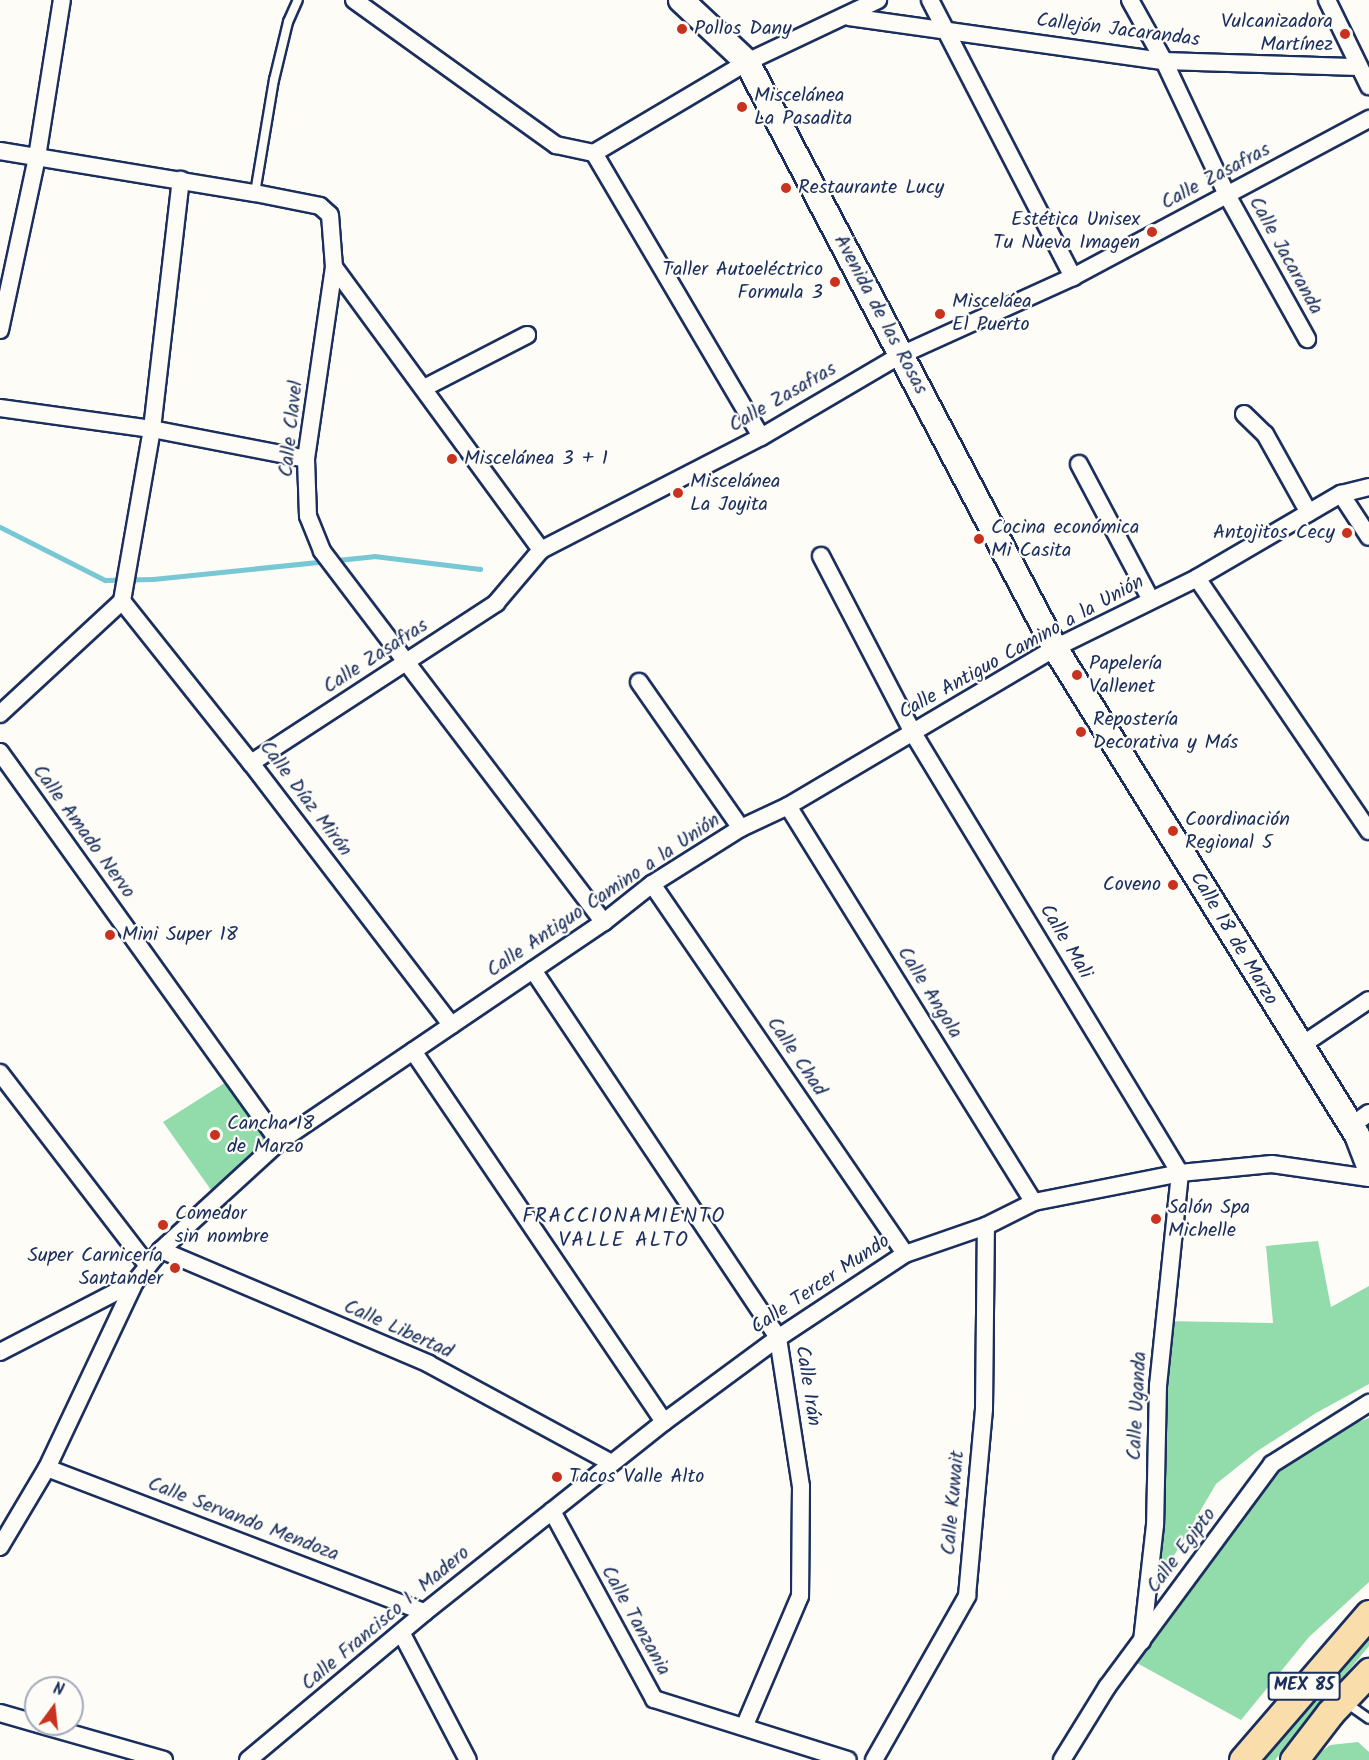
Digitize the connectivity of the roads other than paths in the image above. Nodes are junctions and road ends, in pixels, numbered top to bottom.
1 (63, 0) edge
2 (298, 0) edge
3 (354, 0) edge
4 (681, 0) edge
5 (878, 0) edge
6 (930, 0) edge
7 (1130, 0) edge
8 (1327, 0) edge
9 (849, 17) junction
10 (945, 30) junction
11 (1164, 61) junction
12 (747, 62) junction
13 (1359, 67) junction
14 (1369, 86) edge
15 (1369, 119) edge
16 (0, 151) edge
17 (594, 153) junction
18 (37, 157) junction
19 (181, 180) junction
20 (255, 193) junction
21 (1227, 195) junction
22 (334, 267) junction
23 (1073, 277) junction
24 (0, 330) edge
25 (527, 335) dead end
26 (1307, 339) dead end
27 (901, 355) junction
28 (424, 388) junction
29 (0, 408) edge
30 (1244, 414) dead end
31 (152, 429) junction
32 (761, 437) junction
33 (306, 459) junction
34 (1078, 464) dead end
35 (1369, 487) edge
36 (1341, 494) junction
37 (1309, 513) junction
38 (1369, 537) edge
39 (541, 550) junction
40 (821, 555) dead end
41 (1197, 578) junction
42 (1150, 598) junction
43 (122, 601) junction
44 (1055, 648) junction
45 (407, 662) junction
46 (639, 682) dead end
47 (0, 714) edge
48 (913, 733) junction
49 (0, 752) edge
50 (251, 763) junction
51 (788, 806) junction
52 (741, 828) junction
53 (1369, 831) edge
54 (652, 884) junction
55 (604, 922) junction
56 (533, 970) junction
57 (1369, 1000) edge
58 (450, 1026) junction
59 (1299, 1047) junction
60 (413, 1051) junction
61 (0, 1072) edge
62 (1361, 1131) edge
63 (279, 1142) junction
64 (1369, 1167) edge
65 (1180, 1173) junction
66 (1369, 1178) edge
67 (1034, 1202) junction
68 (986, 1226) junction
69 (161, 1250) junction
70 (905, 1254) junction
71 (148, 1266) junction
72 (135, 1282) junction
73 (778, 1338) junction
74 (1, 1349) edge
75 (1369, 1403) edge
76 (664, 1422) junction
77 (611, 1463) junction
78 (47, 1468) junction
79 (552, 1511) junction
80 (0, 1546) edge
81 (424, 1612) junction
82 (1369, 1614) edge
83 (402, 1634) junction
84 (1142, 1641) junction
85 (1369, 1672) edge
86 (1342, 1701) junction
87 (0, 1713) edge
88 (1369, 1719) edge
89 (24, 1720) edge
90 (744, 1727) junction
91 (79, 1736) edge
92 (164, 1760) edge
93 (248, 1760) edge
94 (468, 1760) edge
95 (848, 1760) edge
96 (874, 1760) edge
97 (1062, 1760) edge
98 (1243, 1760) edge
99 (1294, 1760) edge

1 - 18 street
2 - 20 lane
3 - 17 street
4 - 12 street, Avenida de las Rosas
5 - 9 street
6 - 10 street
7 - 11 street, Calle Jacaranda
8 - 13 street
9 - 10 street, Callejón Jacarandas
9 - 12 street
10 - 11 street, Callejón Jacarandas
10 - 23 street
11 - 13 street, Callejón Jacarandas
11 - 21 street, Calle Jacaranda
12 - 17 street
12 - 27 street, Avenida de las Rosas
13 - 14 street
15 - 21 street, Calle Zasafras
16 - 18 street, Calle Clavel
17 - 32 street
18 - 19 street, Calle Clavel
18 - 24 street
19 - 20 street, Calle Clavel
19 - 31 street
20 - 22 street, Calle Clavel
21 - 23 street, Calle Zasafras
21 - 26 street, Calle Jacaranda
22 - 28 street
22 - 33 street, Calle Clavel
23 - 27 street, Calle Zasafras
25 - 28 street
27 - 32 street, Calle Zasafras
27 - 44 street, Avenida de las Rosas
28 - 39 street
29 - 31 street
30 - 37 street
31 - 33 street
31 - 43 street
32 - 39 street, Calle Zasafras
33 - 45 street, Calle Clavel
34 - 42 street
35 - 36 street, Calle Antiguo Camino a la Unión
36 - 37 street, Calle Antiguo Camino a la Unión
36 - 38 street
37 - 41 street, Calle Antiguo Camino a la Unión
39 - 45 street, Calle Zasafras
40 - 48 street
41 - 42 street, Calle Antiguo Camino a la Unión
41 - 53 street
42 - 44 street, Calle Antiguo Camino a la Unión
43 - 47 street
43 - 50 street, Calle Díaz Mirón
44 - 48 street, Calle Antiguo Camino a la Unión
44 - 59 street, Calle 18 de Marzo
45 - 50 street, Calle Zasafras
45 - 55 street, Calle Clavel
46 - 52 street
48 - 51 street, Calle Antiguo Camino a la Unión
48 - 65 street, Calle Mali
49 - 63 street, Calle Amado Nervo
50 - 58 street, Calle Díaz Mirón
51 - 52 street, Calle Antiguo Camino a la Unión
51 - 67 street, Calle Angola
52 - 54 street, Calle Antiguo Camino a la Unión
54 - 55 street, Calle Antiguo Camino a la Unión
54 - 70 street, Calle Chad
55 - 56 street, Calle Antiguo Camino a la Unión
56 - 58 street, Calle Antiguo Camino a la Unión
56 - 73 street, Calle Irán
57 - 59 street
58 - 60 street, Calle Antiguo Camino a la Unión
59 - 62 street, Calle 18 de Marzo
60 - 63 street, Calle Antiguo Camino a la Unión
60 - 76 street
61 - 71 street
62 - 64 street, Calle 18 de Marzo
63 - 69 street, Calle Antiguo Camino a la Unión
65 - 66 street, Calle Tercer Mundo
65 - 67 street, Calle Tercer Mundo
65 - 84 street, Calle Uganda
67 - 68 street, Calle Tercer Mundo
68 - 70 street, Calle Tercer Mundo
68 - 96 street, Calle Kuwait
69 - 71 street, Calle Antiguo Camino a la Unión
69 - 77 street, Calle Libertad
70 - 73 street, Calle Tercer Mundo
71 - 72 street, Calle Antiguo Camino a la Unión
72 - 74 street, Calle Antiguo Camino a la Unión
72 - 78 street
73 - 76 street, Calle Tercer Mundo
73 - 90 street, Calle Irán
75 - 84 street, Calle Egipto
76 - 77 street, Calle Tercer Mundo
77 - 79 street, Calle Tercer Mundo
78 - 80 street
78 - 81 street, Calle Servando Mendoza
79 - 81 street, Calle Francisco I. Madero
79 - 90 street, Calle Tanzania
81 - 83 street, Calle Francisco I. Madero
82 - 98 main road, MEX 85
83 - 93 street, Calle Francisco I. Madero
83 - 94 street
84 - 97 street, Calle Egipto
85 - 86 main road, MEX 85
86 - 88 lane
86 - 99 main road, MEX 85
87 - 89 street
90 - 95 street, Calle Tanzania
91 - 92 street

